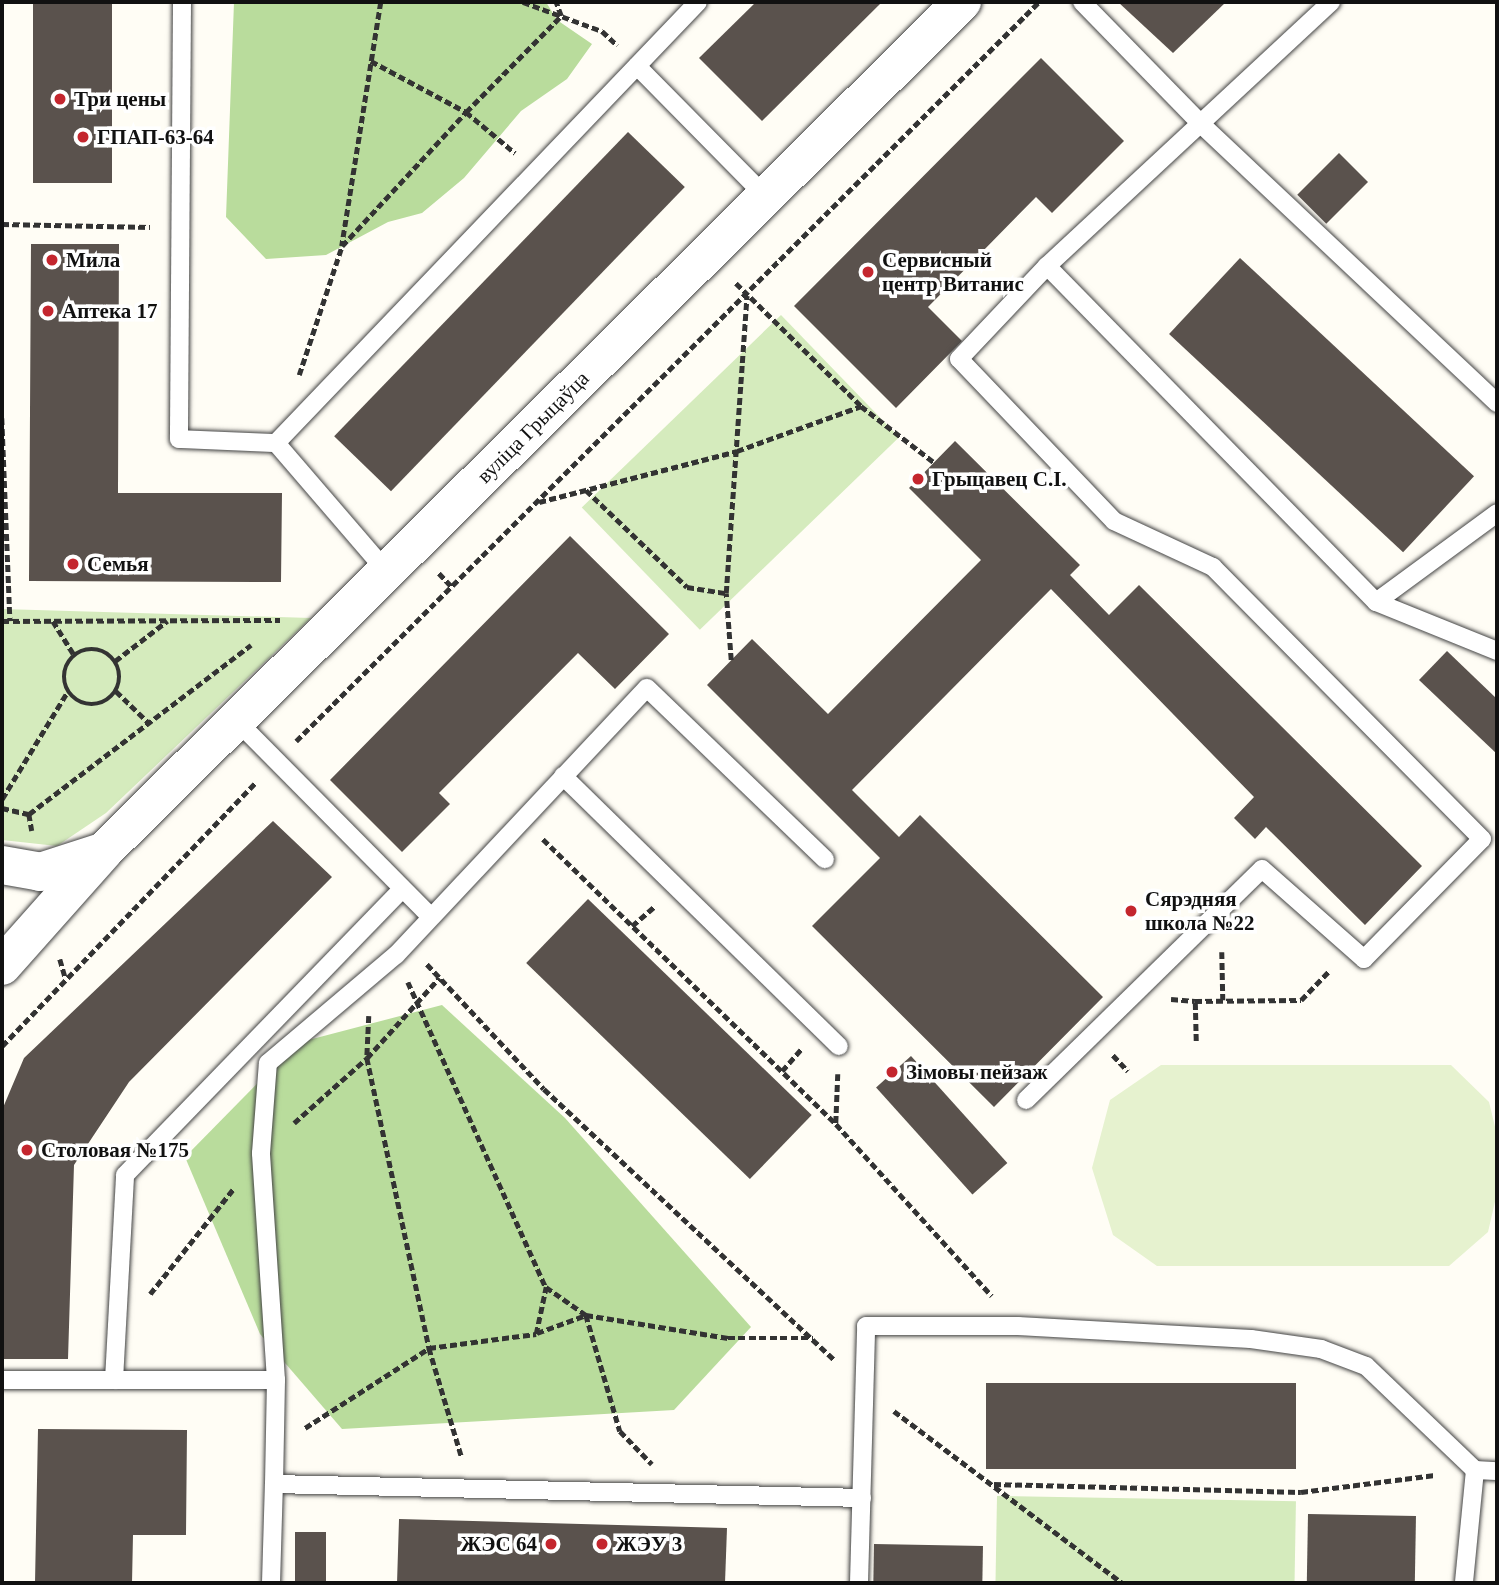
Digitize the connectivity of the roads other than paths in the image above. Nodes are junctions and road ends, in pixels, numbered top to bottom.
1 (182, 2) edge
2 (698, 2) edge
3 (962, 2) edge
4 (1082, 2) edge
5 (1331, 2) edge
6 (637, 66) junction
7 (1201, 124) junction
8 (764, 195) junction
9 (1047, 266) junction
10 (1497, 403) edge
11 (276, 443) junction
12 (1497, 513) edge
13 (387, 572) junction
14 (1376, 602) junction
15 (1497, 651) edge
16 (237, 722) junction
17 (563, 776) junction
18 (104, 851) junction
19 (825, 859) dead end
20 (2, 865) edge
21 (402, 889) junction
22 (430, 916) junction
23 (2, 966) edge
24 (839, 1046) road end
25 (1026, 1100) dead end
26 (2, 1380) edge
27 (114, 1380) junction
28 (276, 1380) junction
29 (1475, 1470) junction
30 (1497, 1471) edge
31 (274, 1484) junction
32 (862, 1498) junction
33 (271, 1583) edge
34 (859, 1583) edge
35 (1464, 1583) edge

1 - 11 lane
2 - 6 lane
3 - 8 street, вуліца Грыцаўца
4 - 7 lane
5 - 7 lane
6 - 8 lane
6 - 11 lane
7 - 9 lane
7 - 10 lane
8 - 13 street, вуліца Грыцаўца
9 - 14 lane
9 - 25 lane
11 - 13 lane
12 - 14 lane
13 - 16 street, вуліца Грыцаўца
14 - 15 lane
16 - 18 street, вуліца Грыцаўца
16 - 21 lane
17 - 19 lane
17 - 22 lane
17 - 24 lane
18 - 20 street, вуліца Грыцаўца
18 - 23 street, вуліца Грыцаўца
21 - 22 lane
21 - 27 lane
22 - 28 lane
26 - 27 lane
27 - 28 lane
28 - 31 lane
29 - 30 lane
29 - 32 lane
29 - 35 lane
31 - 32 lane
31 - 33 lane
32 - 34 lane

